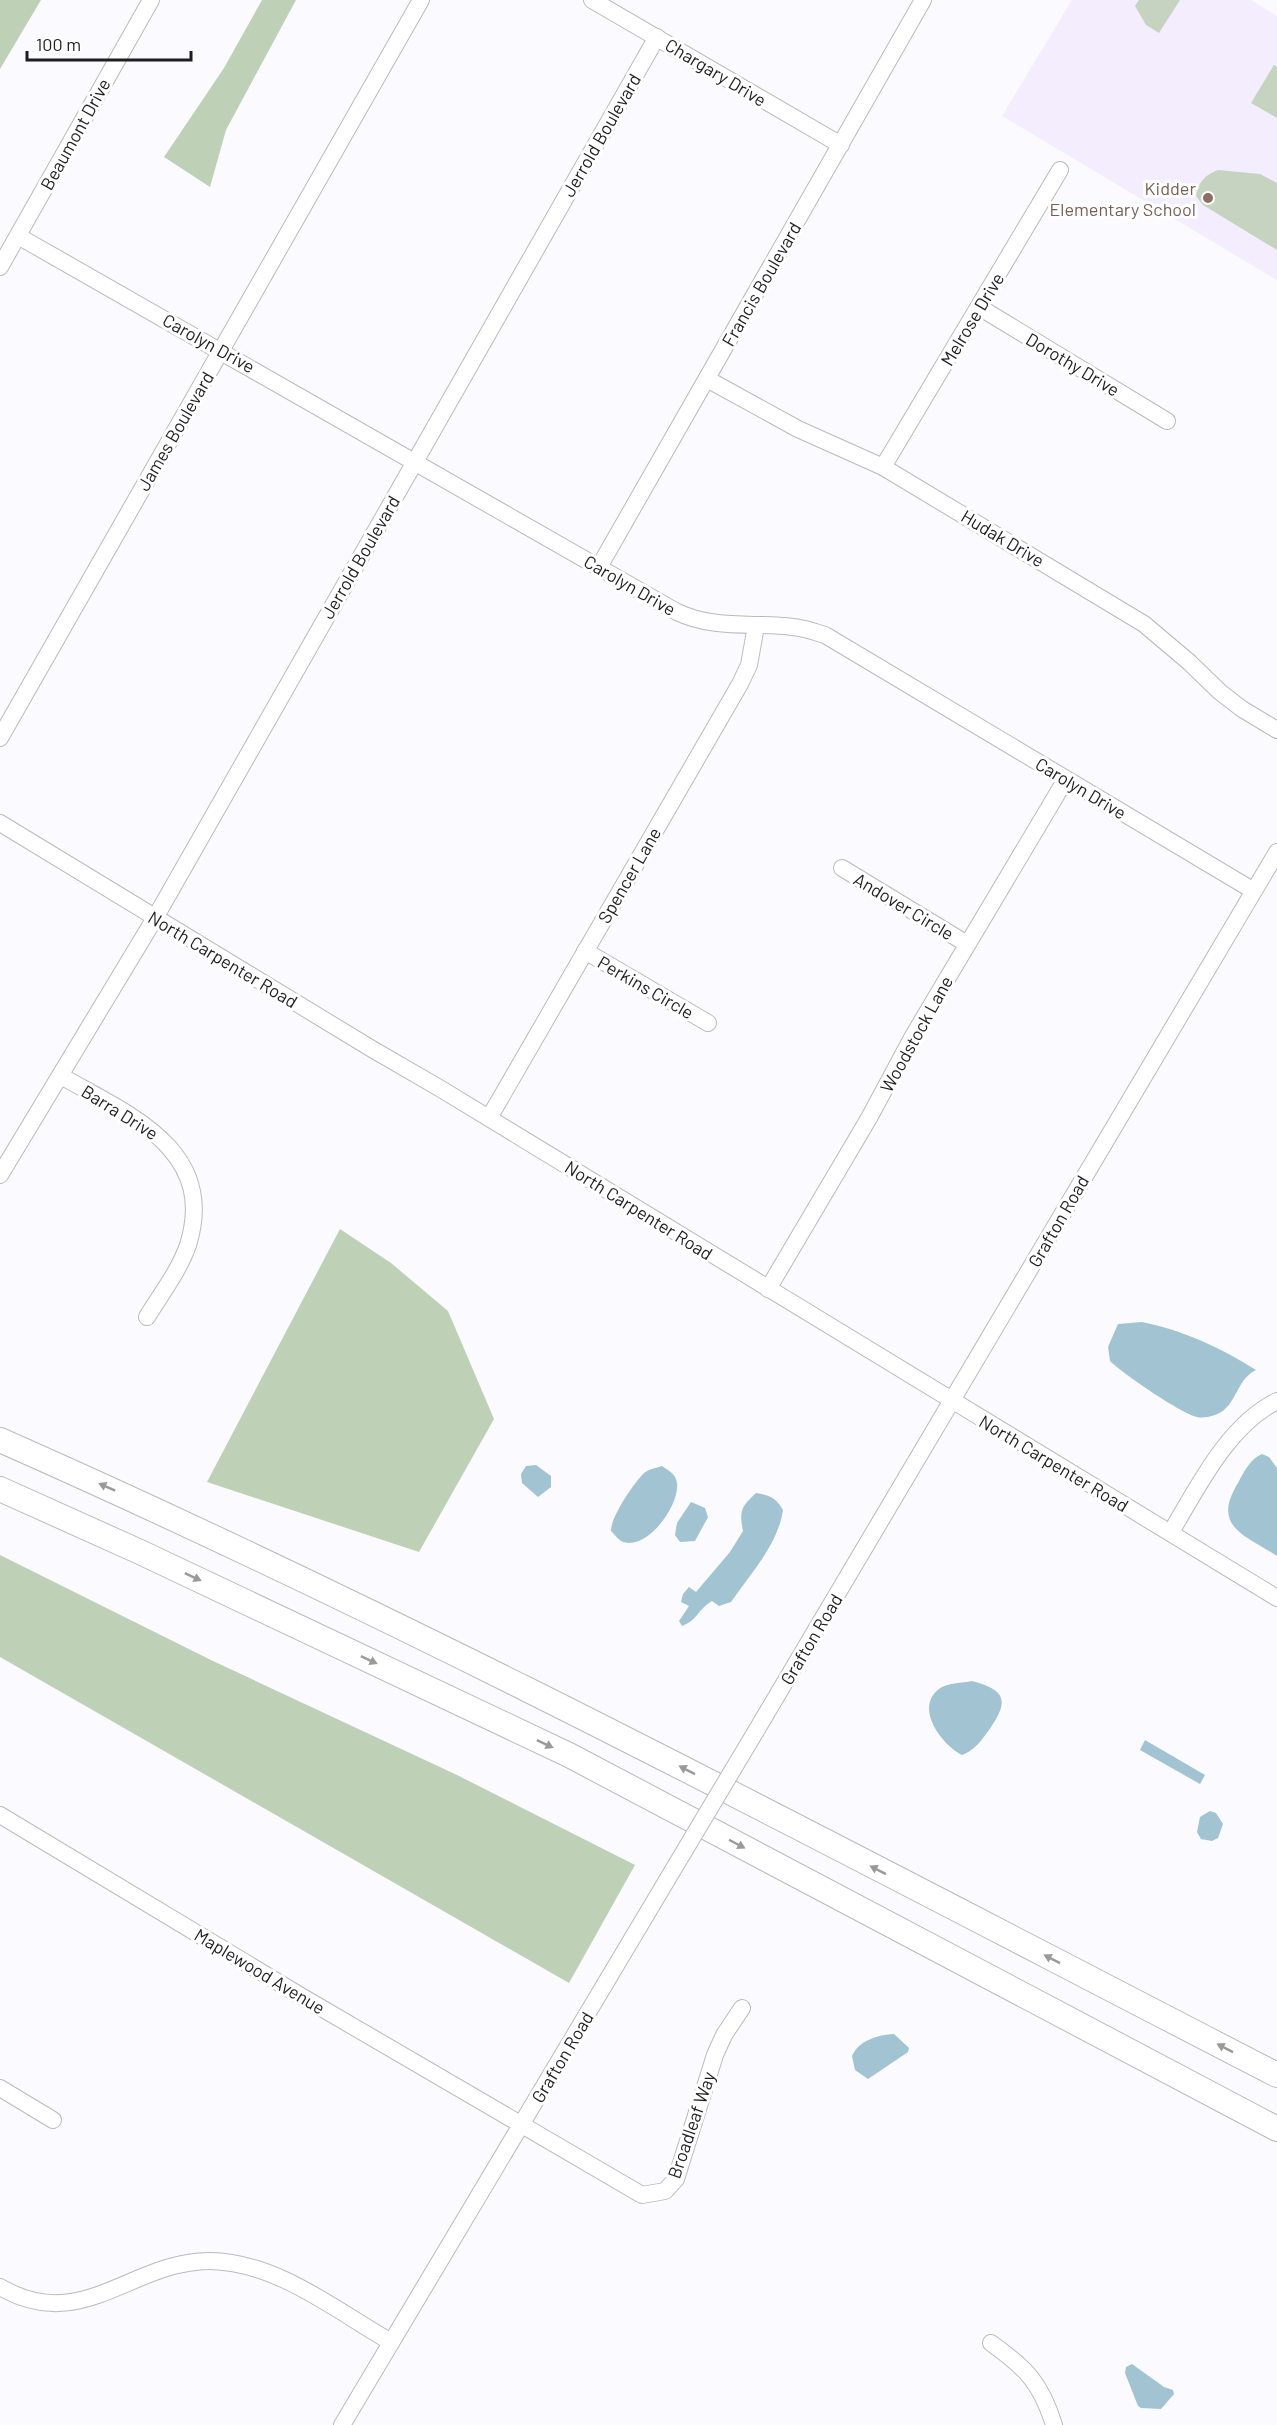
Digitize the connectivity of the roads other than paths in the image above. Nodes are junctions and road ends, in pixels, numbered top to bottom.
1 (151, 0) edge
2 (421, 0) edge
3 (592, 0) edge
4 (923, 0) edge
5 (657, 38) junction
6 (841, 145) junction
7 (1060, 170) dead end
8 (18, 236) junction
9 (0, 267) edge
10 (979, 307) junction
11 (221, 350) junction
12 (707, 379) junction
13 (1167, 421) dead end
14 (415, 461) junction
15 (883, 467) junction
16 (599, 567) junction
17 (756, 626) junction
18 (1277, 730) edge
19 (0, 738) edge
20 (1066, 779) junction
21 (0, 824) edge
22 (1277, 852) edge
23 (842, 868) dead end
24 (1254, 891) junction
25 (155, 918) junction
26 (967, 944) junction
27 (585, 951) junction
28 (708, 1023) dead end
29 (62, 1076) junction
30 (489, 1118) junction
31 (0, 1175) edge
32 (768, 1289) junction
33 (147, 1317) dead end
34 (952, 1401) junction
35 (1277, 1401) edge
36 (0, 1440) edge
37 (0, 1489) edge
38 (1171, 1532) junction
39 (1277, 1598) edge
40 (0, 1815) edge
41 (742, 2008) dead end
42 (1277, 2075) edge
43 (0, 2088) edge
44 (53, 2120) dead end
45 (521, 2126) junction
46 (1277, 2129) edge
47 (0, 2287) edge
48 (391, 2342) junction
49 (991, 2343) dead end
50 (342, 2425) edge
51 (1054, 2425) edge

1 - 8 street, Beaumont Drive
2 - 11 street, James Boulevard
3 - 5 street, Chargary Drive
4 - 6 street, Francis Boulevard
5 - 6 street, Chargary Drive
5 - 14 street, Jerrold Boulevard
6 - 12 street, Francis Boulevard
7 - 10 street, Melrose Drive
8 - 9 street, Beaumont Drive
8 - 11 street, Carolyn Drive
10 - 13 street, Dorothy Drive
10 - 15 street, Melrose Drive
11 - 14 street, Carolyn Drive
11 - 19 street, James Boulevard
12 - 15 street, Hudak Drive
12 - 16 street, Francis Boulevard
14 - 16 street, Carolyn Drive
14 - 25 street, Jerrold Boulevard
15 - 18 street, Hudak Drive
16 - 17 street, Carolyn Drive
17 - 20 street, Carolyn Drive
17 - 27 street, Spencer Lane
20 - 24 street, Carolyn Drive
20 - 26 street, Woodstock Lane
21 - 25 street, North Carpenter Road
22 - 24 street, Grafton Road
23 - 26 street, Andover Circle
24 - 34 street, Grafton Road
25 - 29 street, Jerrold Boulevard
25 - 30 street, North Carpenter Road
26 - 32 street, Woodstock Lane
27 - 28 street, Perkins Circle
27 - 30 street, Spencer Lane
29 - 31 street, Jerrold Boulevard
29 - 33 street, Barra Drive
30 - 32 street, North Carpenter Road
32 - 34 street, North Carpenter Road
34 - 38 street, North Carpenter Road
34 - 45 street, Grafton Road, bridge
35 - 38 street
42 -> 36 highway
37 -> 46 highway
38 - 39 street, North Carpenter Road
40 - 45 street, Maplewood Avenue
41 - 45 street, Broadleaf Way
43 - 44 street
45 - 48 street, Grafton Road
47 - 48 street
48 - 50 street, Grafton Road
49 - 51 street

